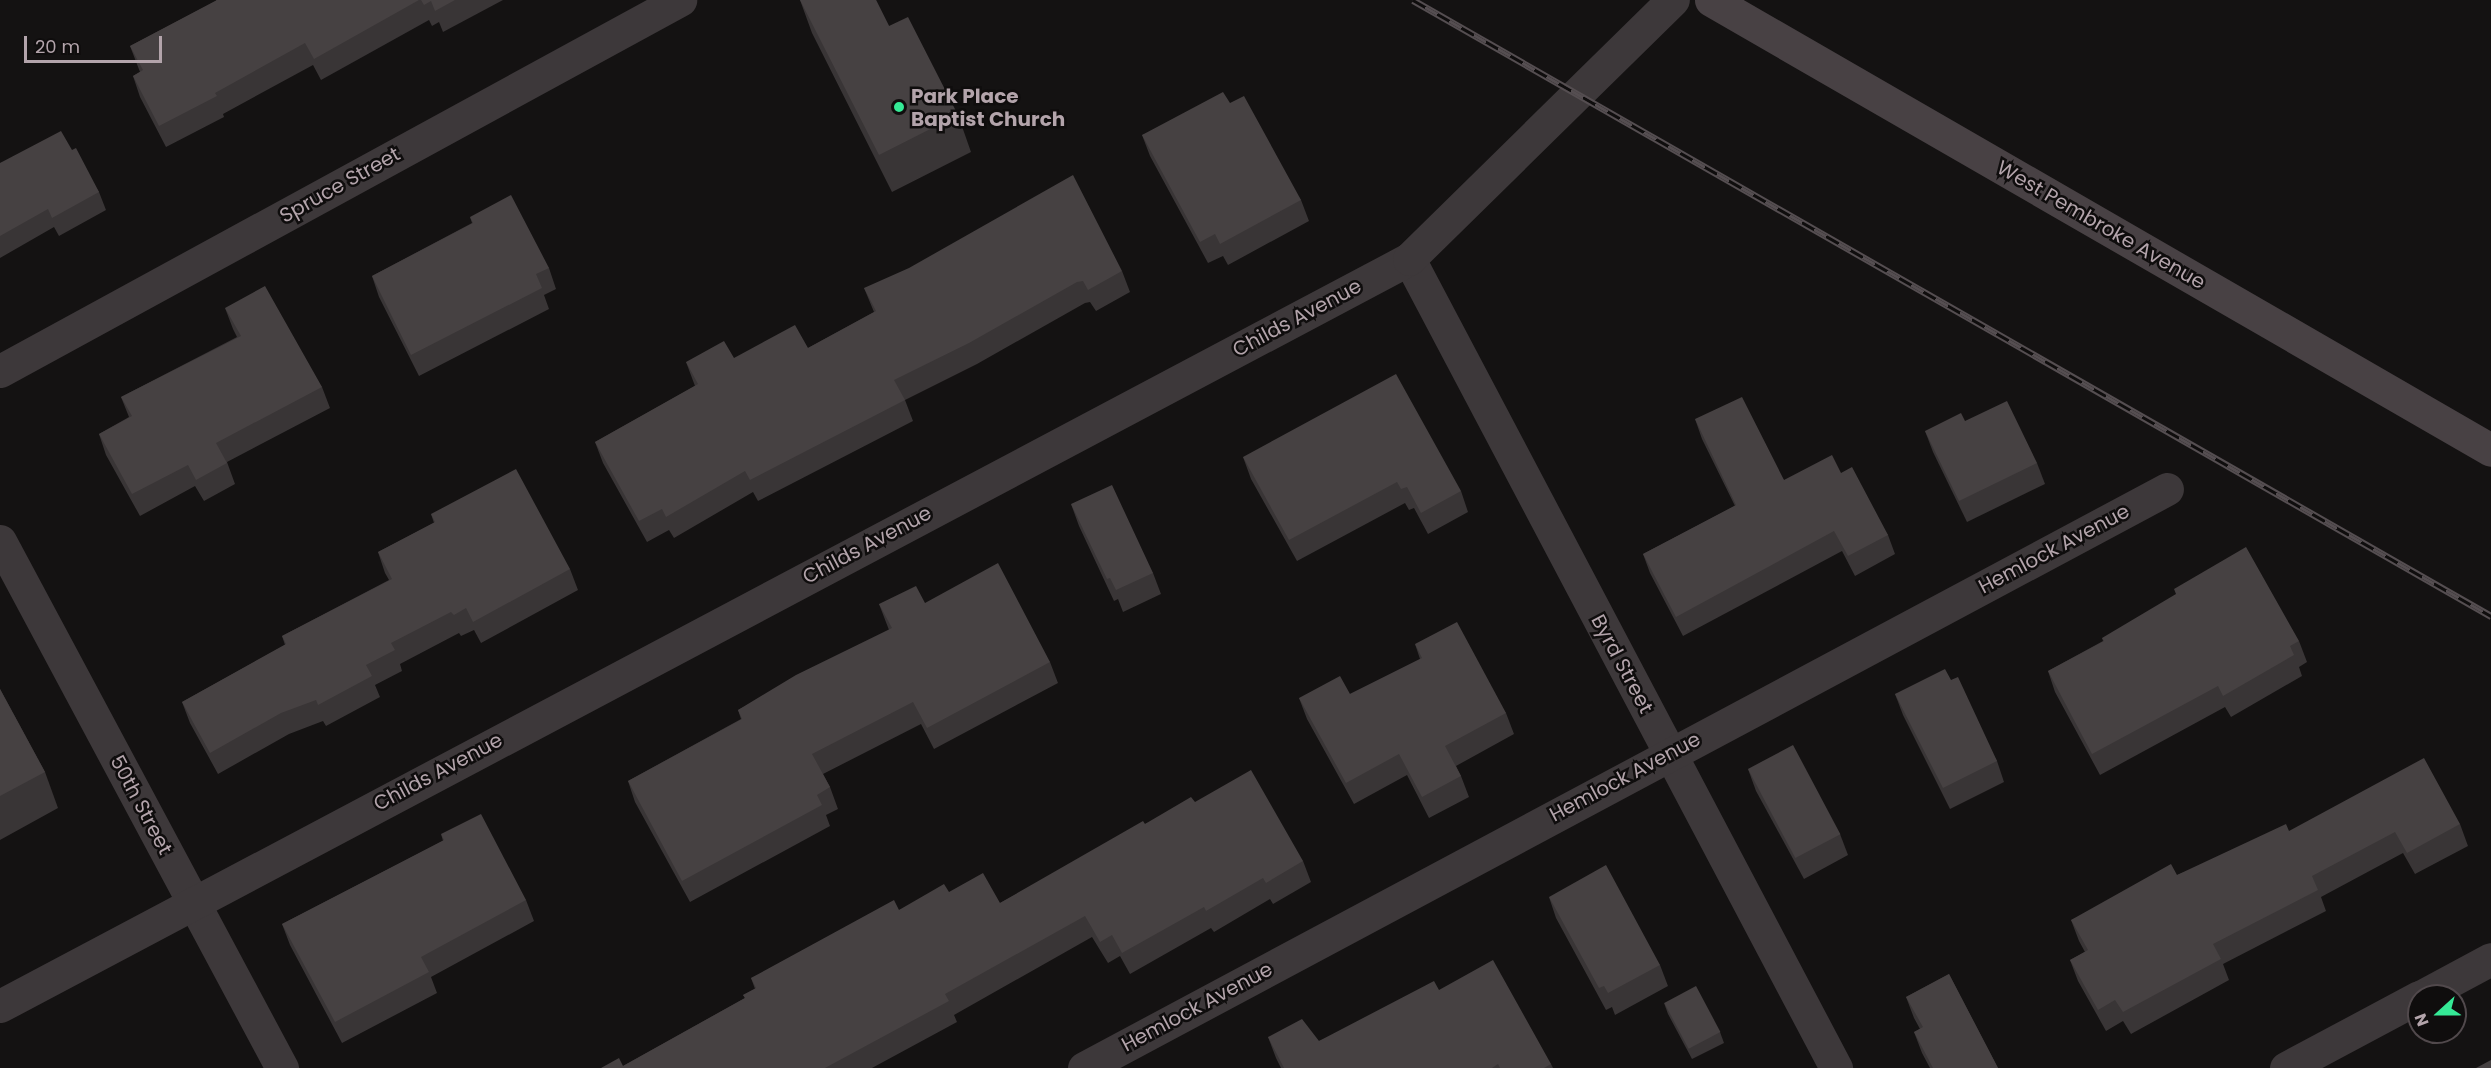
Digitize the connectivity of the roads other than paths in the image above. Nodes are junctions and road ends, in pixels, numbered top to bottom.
1 (680, 0) edge
2 (1673, 0) edge
3 (1711, 0) edge
4 (1409, 260) junction
5 (0, 370) edge
6 (2491, 450) edge
7 (2167, 489) dead end
8 (0, 541) edge
9 (1668, 753) junction
10 (193, 901) junction
11 (2491, 959) edge
12 (2444, 984) edge
13 (2407, 1004) edge
14 (0, 1006) edge
15 (282, 1068) edge
16 (1084, 1068) edge
17 (1836, 1068) edge
18 (2286, 1068) edge

1 - 5 street, Spruce Street
2 - 4 street, Childs Avenue
3 - 6 main road, West Pembroke Avenue
4 - 9 street, Byrd Street
4 - 10 street, Childs Avenue
7 - 9 street, Hemlock Avenue
8 - 10 street, 50th Street
9 - 16 street, Hemlock Avenue
9 - 17 street, Byrd Street
10 - 14 street, Childs Avenue
10 - 15 street, 50th Street
11 - 12 street
13 - 18 street

